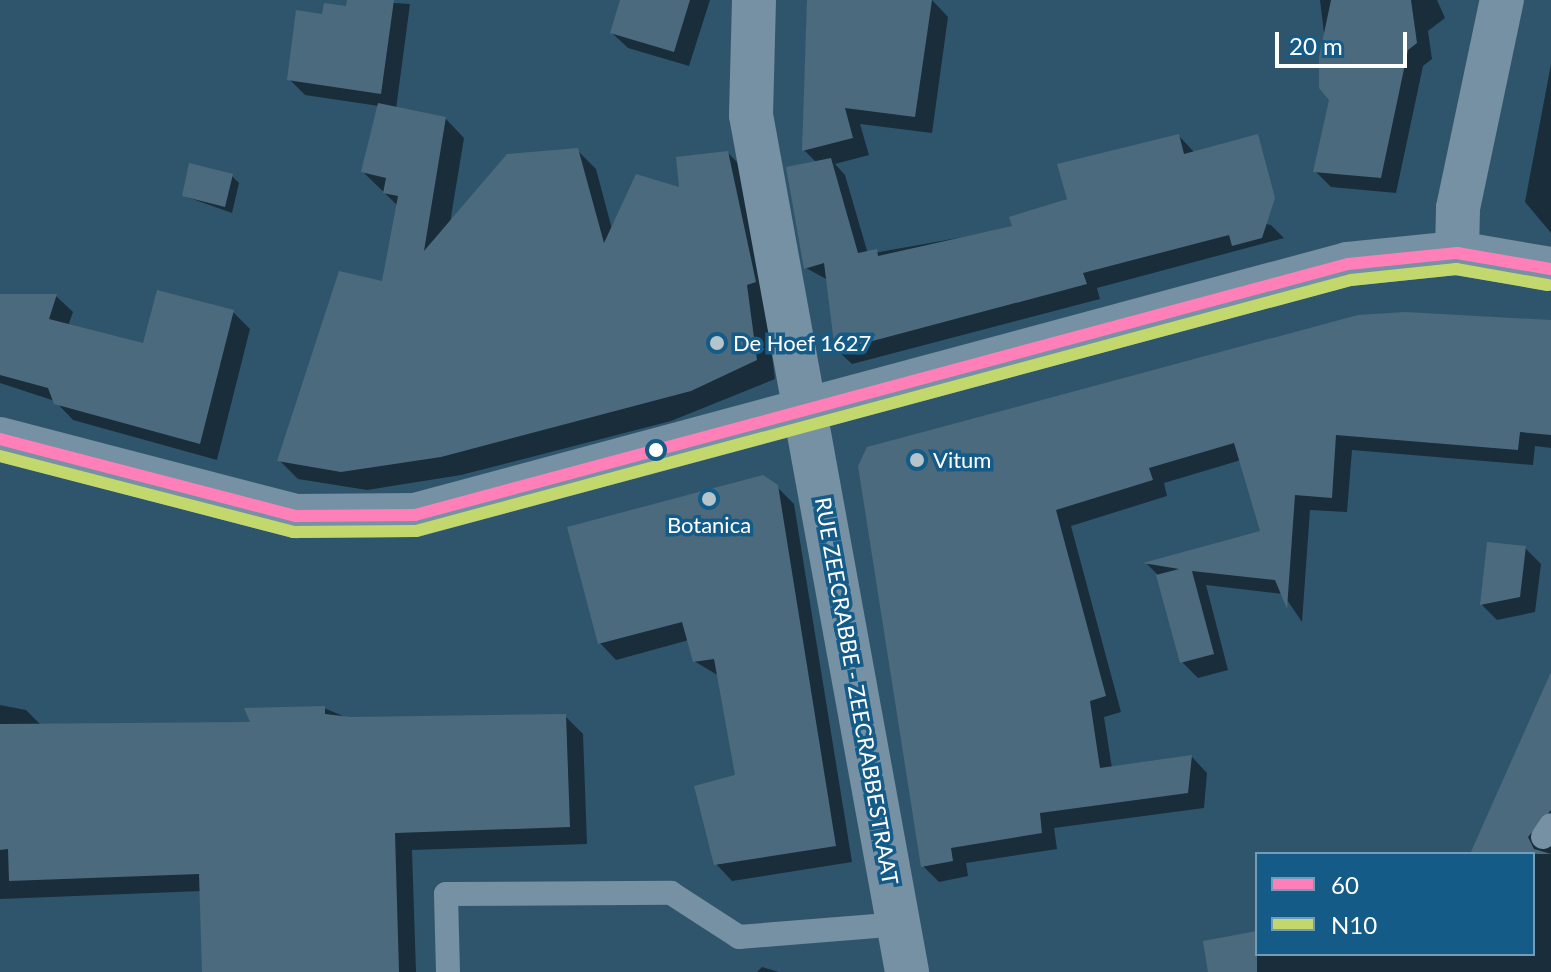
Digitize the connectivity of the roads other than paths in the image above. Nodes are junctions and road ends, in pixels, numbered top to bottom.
1 (754, 0) edge
2 (1502, 0) edge
3 (1457, 253) junction
4 (1551, 269) edge
5 (803, 411) junction
6 (0, 439) edge
7 (900, 924) junction
8 (448, 972) edge
9 (907, 972) edge

1 - 5 street, RUE ZEECRABBE - ZEECRABBESTRAAT
2 - 3 street
3 - 4 street
3 - 5 street
5 - 6 street
5 - 7 street, RUE ZEECRABBE - ZEECRABBESTRAAT
7 - 8 lane
7 - 9 street, RUE ZEECRABBE - ZEECRABBESTRAAT

